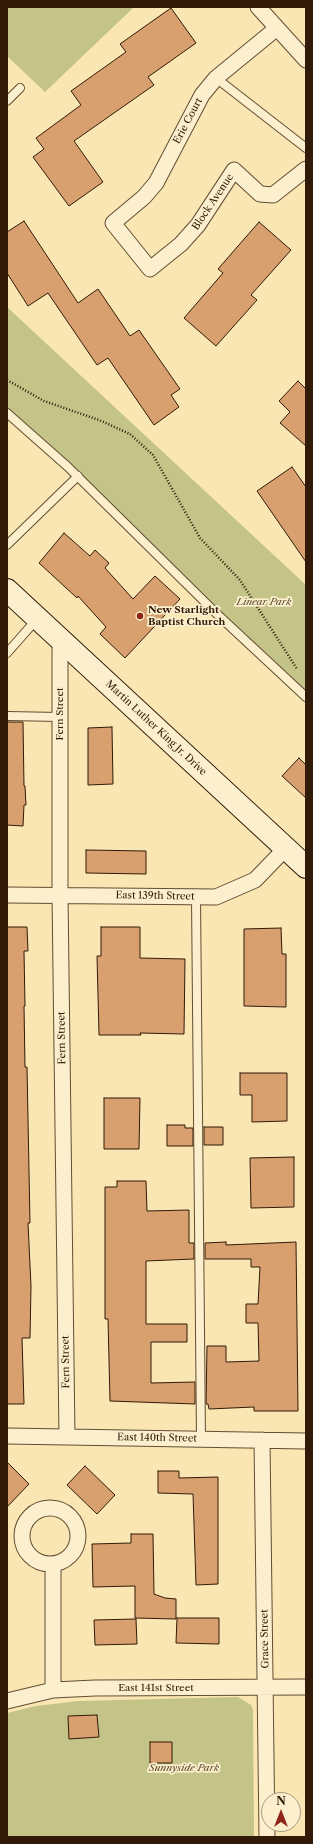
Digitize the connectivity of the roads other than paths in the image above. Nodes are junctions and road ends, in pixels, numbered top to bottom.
1 (258, 7) edge
2 (276, 28) junction
3 (306, 60) edge
4 (216, 78) junction
5 (20, 88) dead end
6 (7, 101) edge
7 (306, 148) edge
8 (306, 169) edge
9 (113, 223) joint
10 (7, 413) edge
11 (78, 476) junction
12 (7, 545) edge
13 (7, 590) edge
14 (38, 619) junction
15 (60, 639) junction
16 (7, 653) edge
17 (306, 697) edge
18 (7, 716) edge
19 (60, 717) junction
20 (286, 848) junction
21 (306, 867) edge
22 (7, 895) edge
23 (60, 896) junction
24 (196, 897) junction
25 (7, 1436) edge
26 (67, 1437) junction
27 (201, 1439) junction
28 (262, 1440) junction
29 (306, 1441) edge
30 (53, 1564) dead end
31 (306, 1687) edge
32 (266, 1688) junction
33 (54, 1690) junction
34 (7, 1701) edge
35 (267, 1837) edge

1 - 2 street
2 - 3 street
2 - 4 street, Erie Court
4 - 7 lane
4 - 9 street, Erie Court
5 - 6 lane
8 - 9 street, Block Avenue
10 - 11 lane
11 - 12 lane
11 - 17 lane
13 - 14 main road, Martin Luther King Jr. Drive
14 - 15 main road, Martin Luther King Jr. Drive
14 - 16 lane
15 - 19 street, Fern Street
15 - 20 main road, Martin Luther King Jr. Drive
18 - 19 lane
19 - 23 street, Fern Street
20 - 21 main road, Martin Luther King Jr. Drive
20 - 24 street, East 139th Street
22 - 23 street, East 139th Street
23 - 24 street, East 139th Street
23 - 26 street, Fern Street
24 - 27 lane
25 - 26 street, East 140th Street
26 - 27 street, East 140th Street
27 - 28 street, East 140th Street
28 - 29 street, East 140th Street
28 - 32 street, Grace Street
30 - 33 street
31 - 32 street, East 141st Street
32 - 33 street, East 141st Street
32 - 35 street, Grace Street
33 - 34 street, East 141st Street

